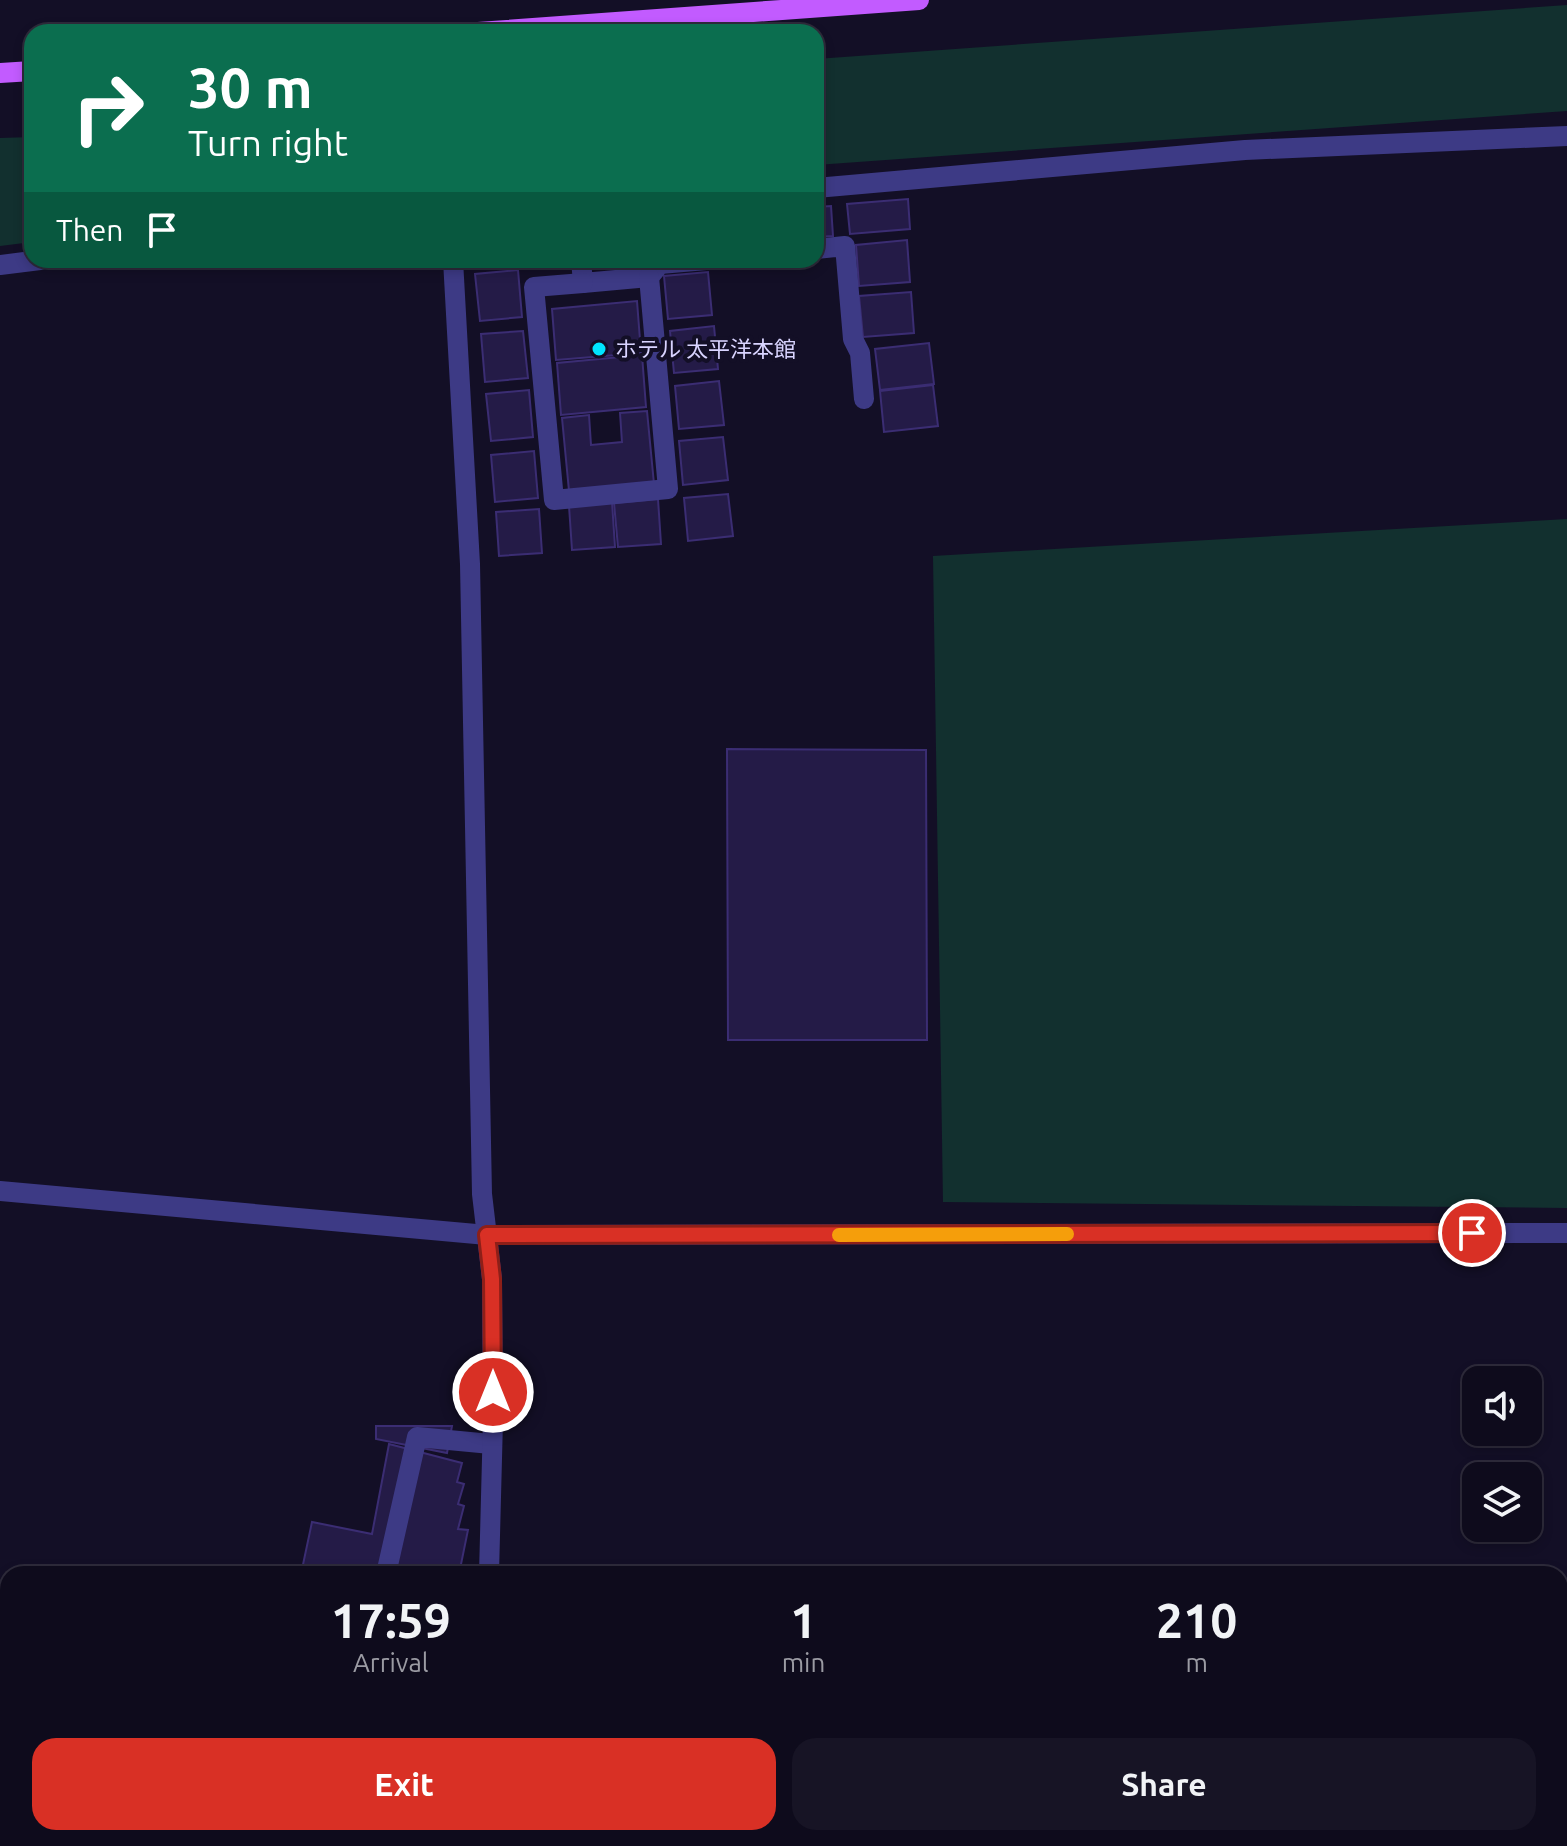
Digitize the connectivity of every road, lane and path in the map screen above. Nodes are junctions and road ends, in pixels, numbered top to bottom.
1 (919, 0) edge
2 (588, 24) edge
3 (24, 72) edge
4 (0, 73) edge
5 (1567, 136) edge
6 (824, 187) edge
7 (824, 248) edge
8 (24, 262) edge
9 (0, 265) edge
10 (453, 268) edge
11 (582, 268) edge
12 (657, 268) edge
13 (649, 277) junction
14 (583, 283) junction
15 (864, 399) dead end
16 (0, 1191) edge
17 (1567, 1233) edge
18 (487, 1235) junction
19 (491, 1444) junction
20 (388, 1566) edge
21 (489, 1566) edge

1 - 2 main road
3 - 4 main road
5 - 6 street
7 - 15 street
8 - 9 street
10 - 18 street
11 - 14 street
12 - 13 street
13 - 14 street
13 - 14 street
16 - 18 street
17 - 18 street
18 - 19 street
19 - 20 street
19 - 21 street

